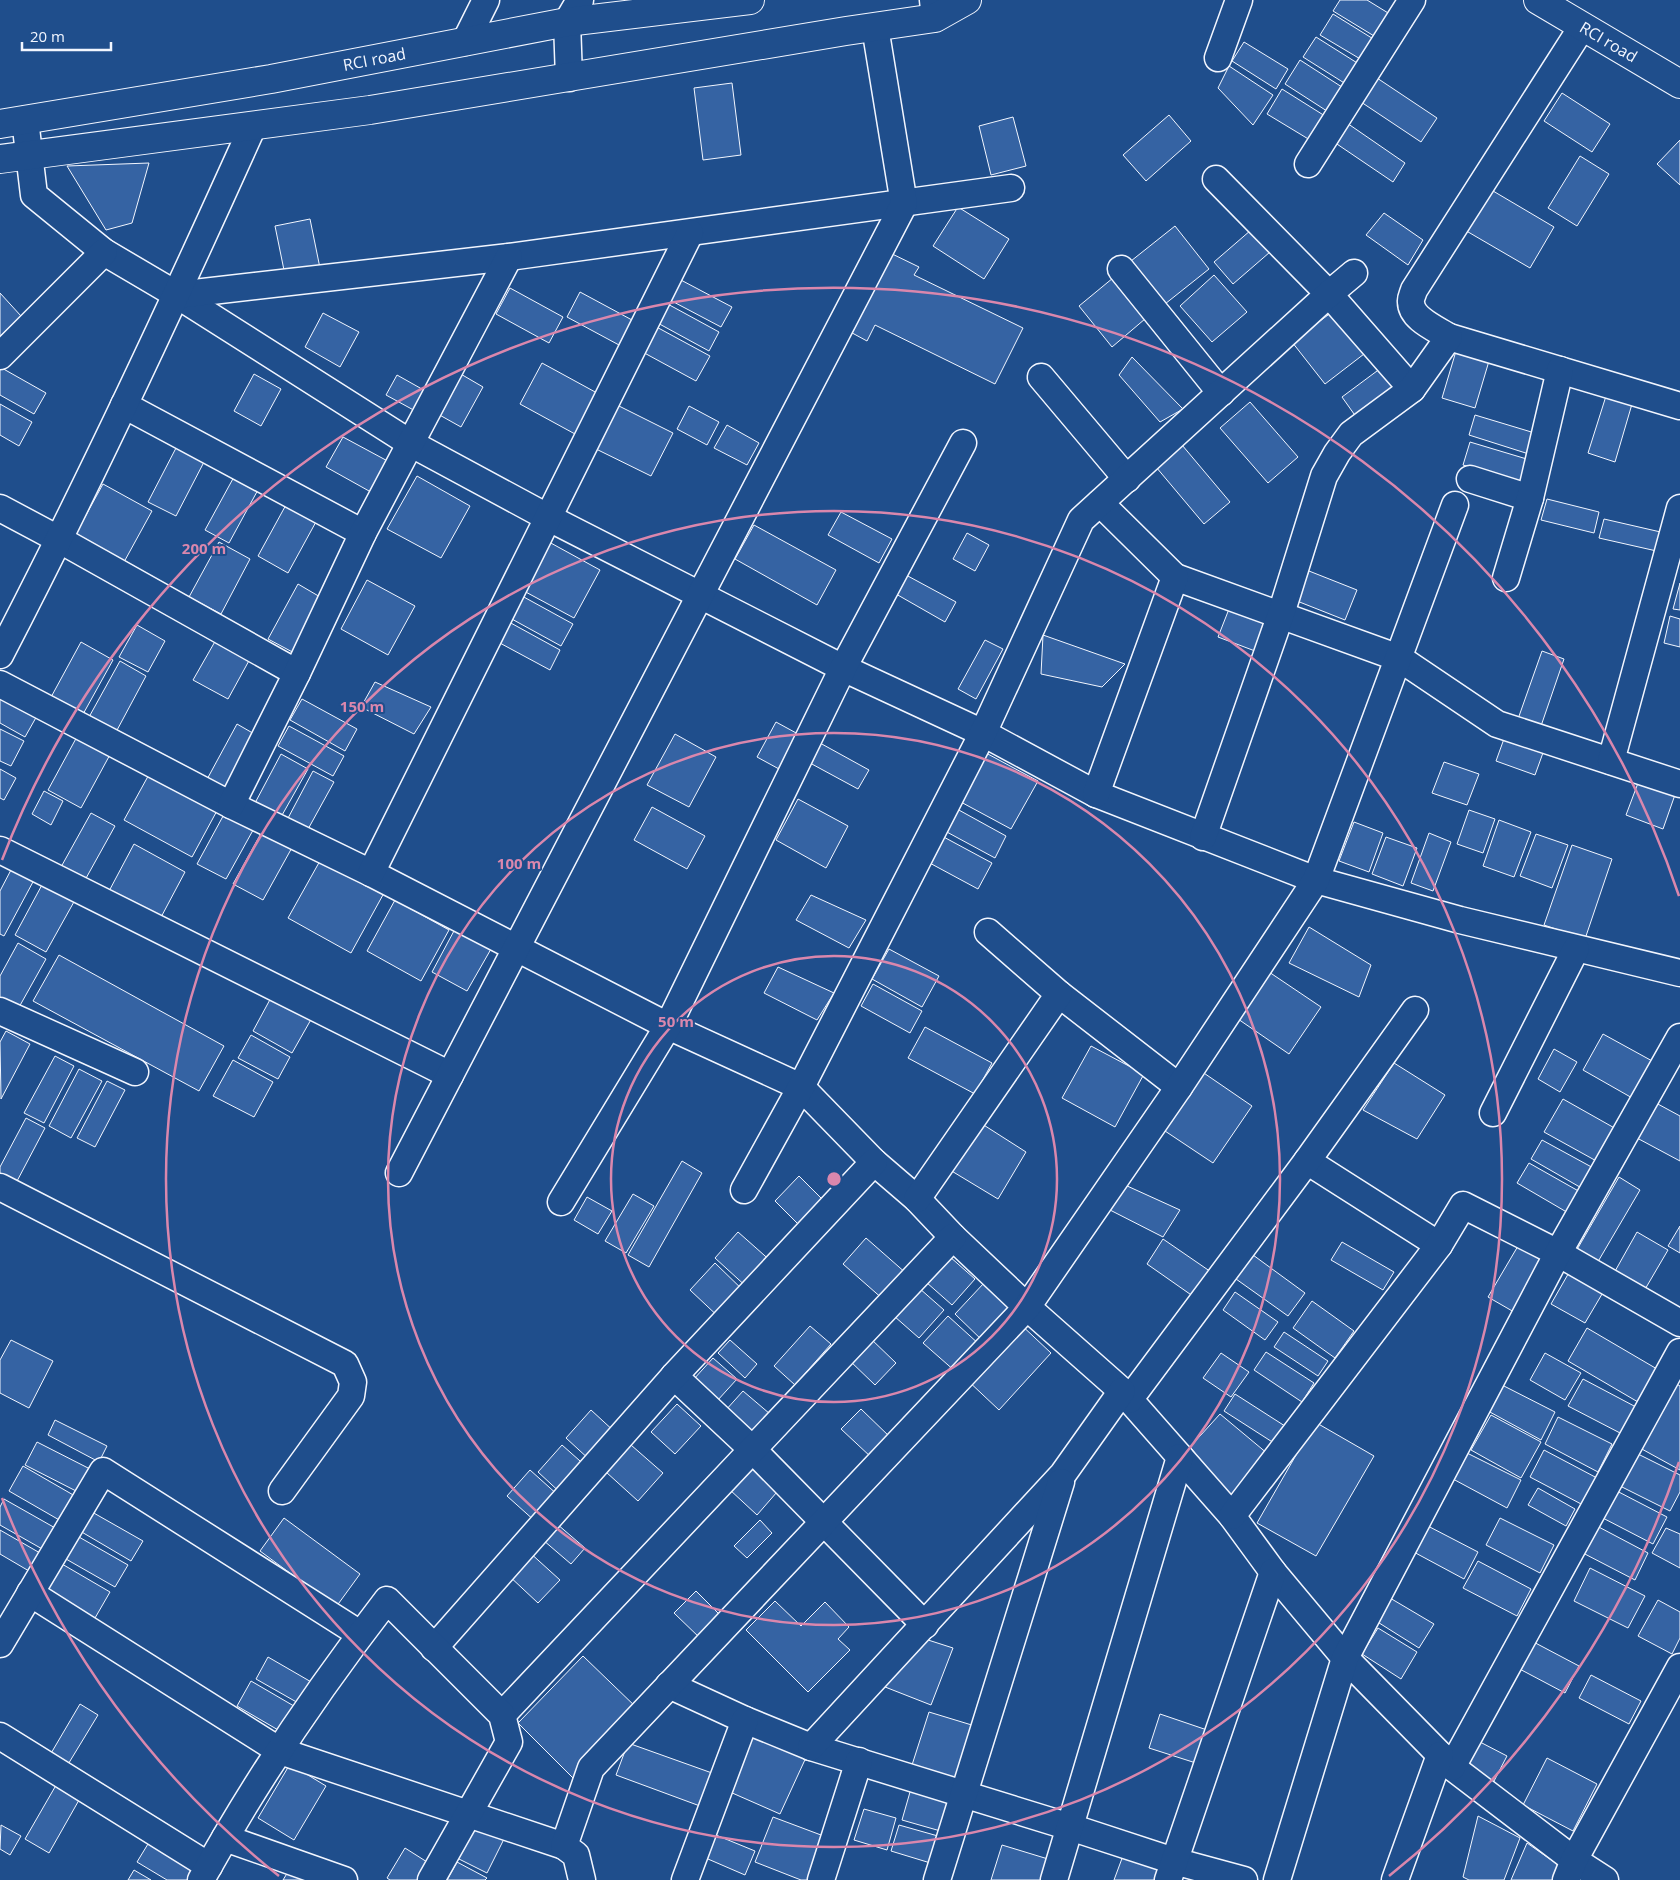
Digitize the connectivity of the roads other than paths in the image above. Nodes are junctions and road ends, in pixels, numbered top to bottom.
1 (486, 0) edge
2 (750, 0) edge
3 (967, 0) edge
4 (1239, 0) edge
5 (1412, 0) edge
6 (1538, 0) edge
7 (934, 9) edge
8 (573, 11) edge
9 (875, 27) junction
10 (1582, 27) junction
11 (465, 42) junction
12 (1218, 58) dead end
13 (569, 78) junction
14 (1680, 84) edge
15 (13, 122) edge
16 (253, 126) junction
17 (29, 155) junction
18 (0, 159) edge
19 (1308, 164) dead end
20 (1216, 179) dead end
21 (1011, 188) dead end
22 (904, 204) junction
23 (690, 232) junction
24 (104, 252) junction
25 (509, 257) junction
26 (1121, 269) dead end
27 (1354, 273) dead end
28 (1329, 294) junction
29 (177, 295) junction
30 (1449, 337) junction
31 (0, 356) edge
32 (1560, 370) junction
33 (1041, 378) dead end
34 (1412, 389) junction
35 (1221, 393) junction
36 (124, 405) junction
37 (1680, 406) edge
38 (410, 443) junction
39 (963, 443) dead end
40 (1127, 479) junction
41 (1470, 479) dead end
42 (1530, 498) junction
43 (1100, 503) junction
44 (1455, 506) dead end
45 (0, 508) edge
46 (1680, 508) edge
47 (549, 518) junction
48 (363, 533) junction
49 (60, 540) junction
50 (1175, 577) junction
51 (1506, 578) dead end
52 (700, 594) junction
53 (1280, 614) junction
54 (0, 655) edge
55 (1398, 658) junction
56 (843, 668) junction
57 (297, 673) junction
58 (0, 684) edge
59 (983, 733) junction
60 (1611, 761) junction
61 (1680, 784) edge
62 (1096, 794) junction
63 (231, 805) junction
64 (1203, 837) junction
65 (0, 850) edge
66 (371, 873) junction
67 (1316, 880) junction
68 (988, 932) dead end
69 (516, 949) junction
70 (1576, 949) junction
71 (1677, 965) edge
72 (1059, 994) junction
73 (1415, 1010) dead end
74 (0, 1011) edge
75 (668, 1026) junction
76 (1680, 1037) edge
77 (135, 1072) dead end
78 (450, 1075) junction
79 (801, 1087) junction
80 (1179, 1087) junction
81 (1493, 1113) dead end
82 (874, 1162) junction
83 (1307, 1162) junction
84 (399, 1173) dead end
85 (0, 1186) edge
86 (744, 1190) dead end
87 (917, 1199) junction
88 (560, 1202) dead end
89 (953, 1237) junction
90 (1440, 1245) junction
91 (1558, 1253) junction
92 (1027, 1307) junction
93 (1680, 1323) edge
94 (1680, 1352) edge
95 (674, 1376) junction
96 (1126, 1396) junction
97 (752, 1449) junction
98 (1180, 1457) junction
99 (1064, 1474) junction
100 (282, 1491) dead end
101 (1232, 1516) junction
102 (824, 1522) junction
103 (1273, 1572) junction
104 (30, 1593) junction
105 (925, 1625) junction
106 (360, 1634) junction
107 (0, 1644) edge
108 (434, 1648) junction
109 (1345, 1658) junction
110 (1680, 1667) edge
111 (669, 1685) junction
112 (502, 1715) junction
113 (745, 1720) junction
114 (0, 1736) edge
115 (811, 1747) junction
116 (280, 1750) junction
117 (858, 1761) junction
118 (1446, 1761) junction
119 (963, 1794) junction
120 (469, 1814) junction
121 (1070, 1827) junction
122 (225, 1838) junction
123 (564, 1846) junction
124 (1570, 1870) edge
125 (1171, 1871) edge
126 (205, 1873) edge
127 (344, 1880) edge
128 (431, 1880) edge
129 (582, 1880) edge
130 (685, 1880) edge
131 (822, 1880) edge
132 (937, 1880) edge
133 (1054, 1880) edge
134 (1244, 1880) edge
135 (1277, 1880) edge
136 (1395, 1880) edge
137 (1605, 1880) edge

1 - 11 street
2 - 8 street, RCI road
3 - 7 street
4 - 12 street
5 - 19 street
6 - 10 street, RCI road
7 - 9 street
8 - 11 street, RCI road
8 - 13 street
9 - 13 street
9 - 22 street
10 - 14 street, RCI road
10 - 30 street
11 - 15 street, RCI road
13 - 16 street
15 - 17 street
16 - 17 street
16 - 29 street
17 - 18 street
17 - 24 street
20 - 28 street
21 - 22 street
22 - 23 street
22 - 52 street
23 - 25 street
23 - 47 street
24 - 29 street
24 - 31 street
25 - 29 street
25 - 38 street
26 - 35 street
27 - 28 street
28 - 34 street
28 - 35 street
29 - 36 street
29 - 38 street
30 - 32 street
30 - 34 street
32 - 37 street
32 - 42 street
33 - 40 street
34 - 53 street
35 - 40 street
36 - 48 street
36 - 49 street
38 - 47 street
38 - 48 street
39 - 56 street
40 - 43 street
41 - 42 street
42 - 51 street
43 - 50 street
43 - 59 street
44 - 55 street
45 - 49 street
46 - 60 street
47 - 52 street
47 - 66 street
48 - 57 street
49 - 54 street
49 - 57 street
50 - 53 street
50 - 62 street
52 - 56 street
52 - 69 street
53 - 55 street
53 - 64 street
55 - 60 street
55 - 67 street
56 - 59 street
56 - 75 street
57 - 63 street
58 - 63 street
59 - 62 street
59 - 79 street
60 - 61 street
62 - 64 street
63 - 66 street
64 - 67 street
65 - 78 street
66 - 69 street
67 - 70 street
67 - 80 street
68 - 72 street
69 - 75 street
69 - 78 street
70 - 71 street
70 - 81 street
72 - 80 street
72 - 87 street
73 - 83 street
74 - 77 street
75 - 79 street
75 - 88 street
76 - 91 street
78 - 84 street
79 - 82 street
79 - 86 street
80 - 92 street
82 - 87 street
82 - 95 street
83 - 90 street
83 - 96 street
85 - 100 street
87 - 89 street
89 - 92 street
89 - 97 street
90 - 91 street
90 - 101 street
91 - 93 street
91 - 109 street
92 - 96 street
92 - 102 street
94 - 118 street
95 - 97 street
95 - 108 street
96 - 98 street
96 - 99 street
97 - 102 street
97 - 112 street
98 - 101 street
98 - 121 street
99 - 105 street
99 - 119 street
101 - 103 street
102 - 105 street
102 - 111 street
103 - 109 street
103 - 125 street
104 - 106 street
104 - 107 street
104 - 116 street
105 - 115 street
106 - 108 street
106 - 116 street
108 - 112 street
109 - 118 street
109 - 135 street
110 - 124 street
111 - 113 street
111 - 123 street
112 - 120 street
113 - 115 street
113 - 130 street
114 - 126 street
115 - 117 street
116 - 120 street
116 - 122 street
117 - 119 street
117 - 131 street
118 - 124 street
118 - 136 street
119 - 121 street
119 - 132 street
120 - 123 street
120 - 128 street
121 - 125 street
121 - 133 street
122 - 126 street
122 - 127 street
123 - 129 street
124 - 137 street
125 - 134 street

